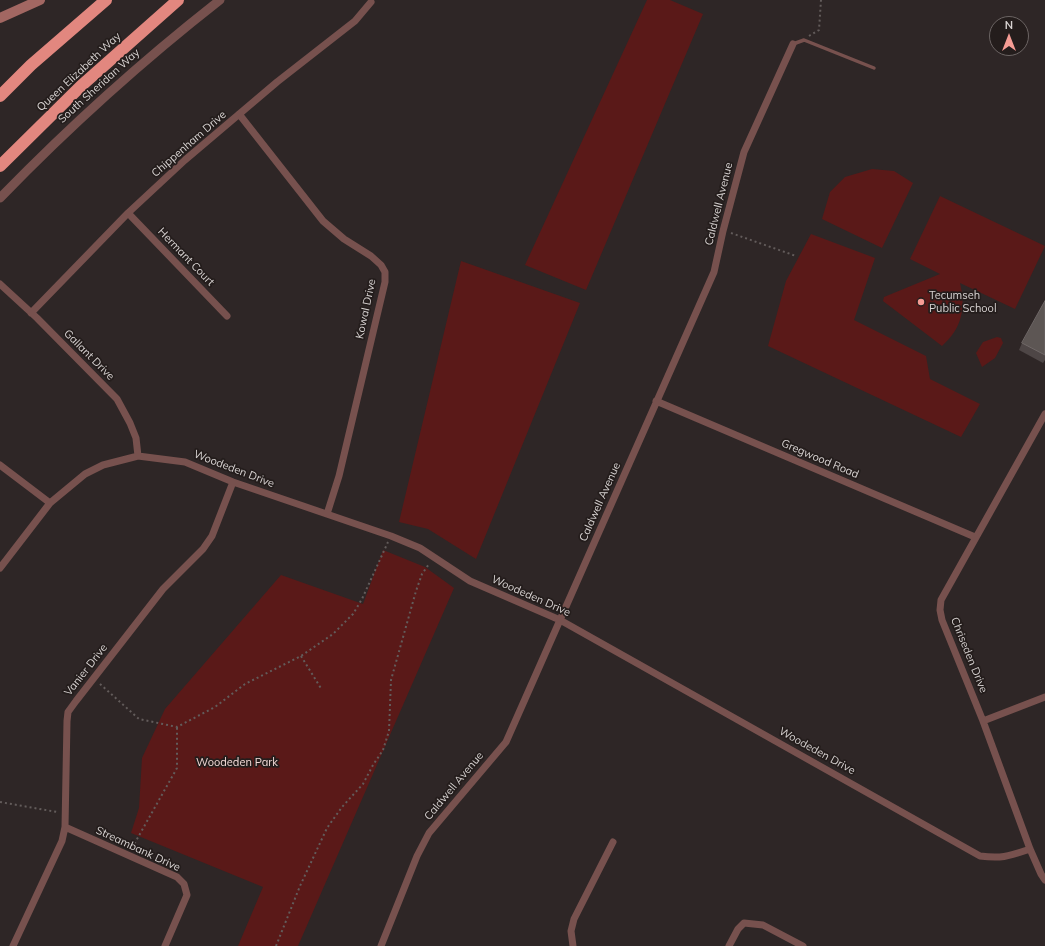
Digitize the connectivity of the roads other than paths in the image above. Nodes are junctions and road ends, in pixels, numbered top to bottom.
1 (40, 0) edge
2 (106, 0) edge
3 (178, 0) edge
4 (220, 0) edge
5 (371, 2) dead end
6 (0, 18) edge
7 (794, 44) joint
8 (874, 68) dead end
9 (0, 96) edge
10 (239, 114) junction
11 (0, 166) edge
12 (0, 198) edge
13 (128, 213) junction
14 (0, 284) edge
15 (31, 313) junction
16 (227, 316) dead end
17 (656, 401) junction
18 (1045, 414) edge
19 (138, 456) junction
20 (0, 464) edge
21 (233, 482) junction
22 (50, 502) junction
23 (327, 514) junction
24 (975, 537) junction
25 (0, 568) edge
26 (560, 620) junction
27 (1045, 697) edge
28 (983, 721) junction
29 (65, 827) junction
30 (613, 842) dead end
31 (1030, 849) junction
32 (1045, 880) edge
33 (13, 946) edge
34 (165, 946) edge
35 (381, 946) edge
36 (572, 946) edge
37 (729, 946) edge
38 (803, 946) edge

1 - 6 main road
2 - 9 highway
3 - 11 highway, Queen Elizabeth Way
4 - 12 street, South Sheridan Way
5 - 10 street, Chippenham Drive
7 - 8 lane
7 - 17 street, Caldwell Avenue
10 - 13 street, Chippenham Drive
10 - 23 street, Kowal Drive
13 - 15 street, Chippenham Drive
13 - 16 street, Hermant Court
14 - 15 street, Gallant Drive
15 - 19 street, Gallant Drive
17 - 24 street, Gregwood Road
17 - 26 street, Caldwell Avenue
18 - 24 street, Chriseden Drive
19 - 21 street, Woodeden Drive
19 - 22 street, Woodeden Drive
20 - 22 street
21 - 23 street, Woodeden Drive
21 - 29 street, Vanier Drive
22 - 25 street, Woodeden Drive
23 - 26 street, Woodeden Drive
24 - 28 street, Chriseden Drive
26 - 31 street, Woodeden Drive
26 - 35 street, Caldwell Avenue
27 - 28 street
28 - 31 street, Chriseden Drive
29 - 33 street, Vanier Drive
29 - 34 street, Streambank Drive
30 - 36 street
31 - 32 street
37 - 38 street

